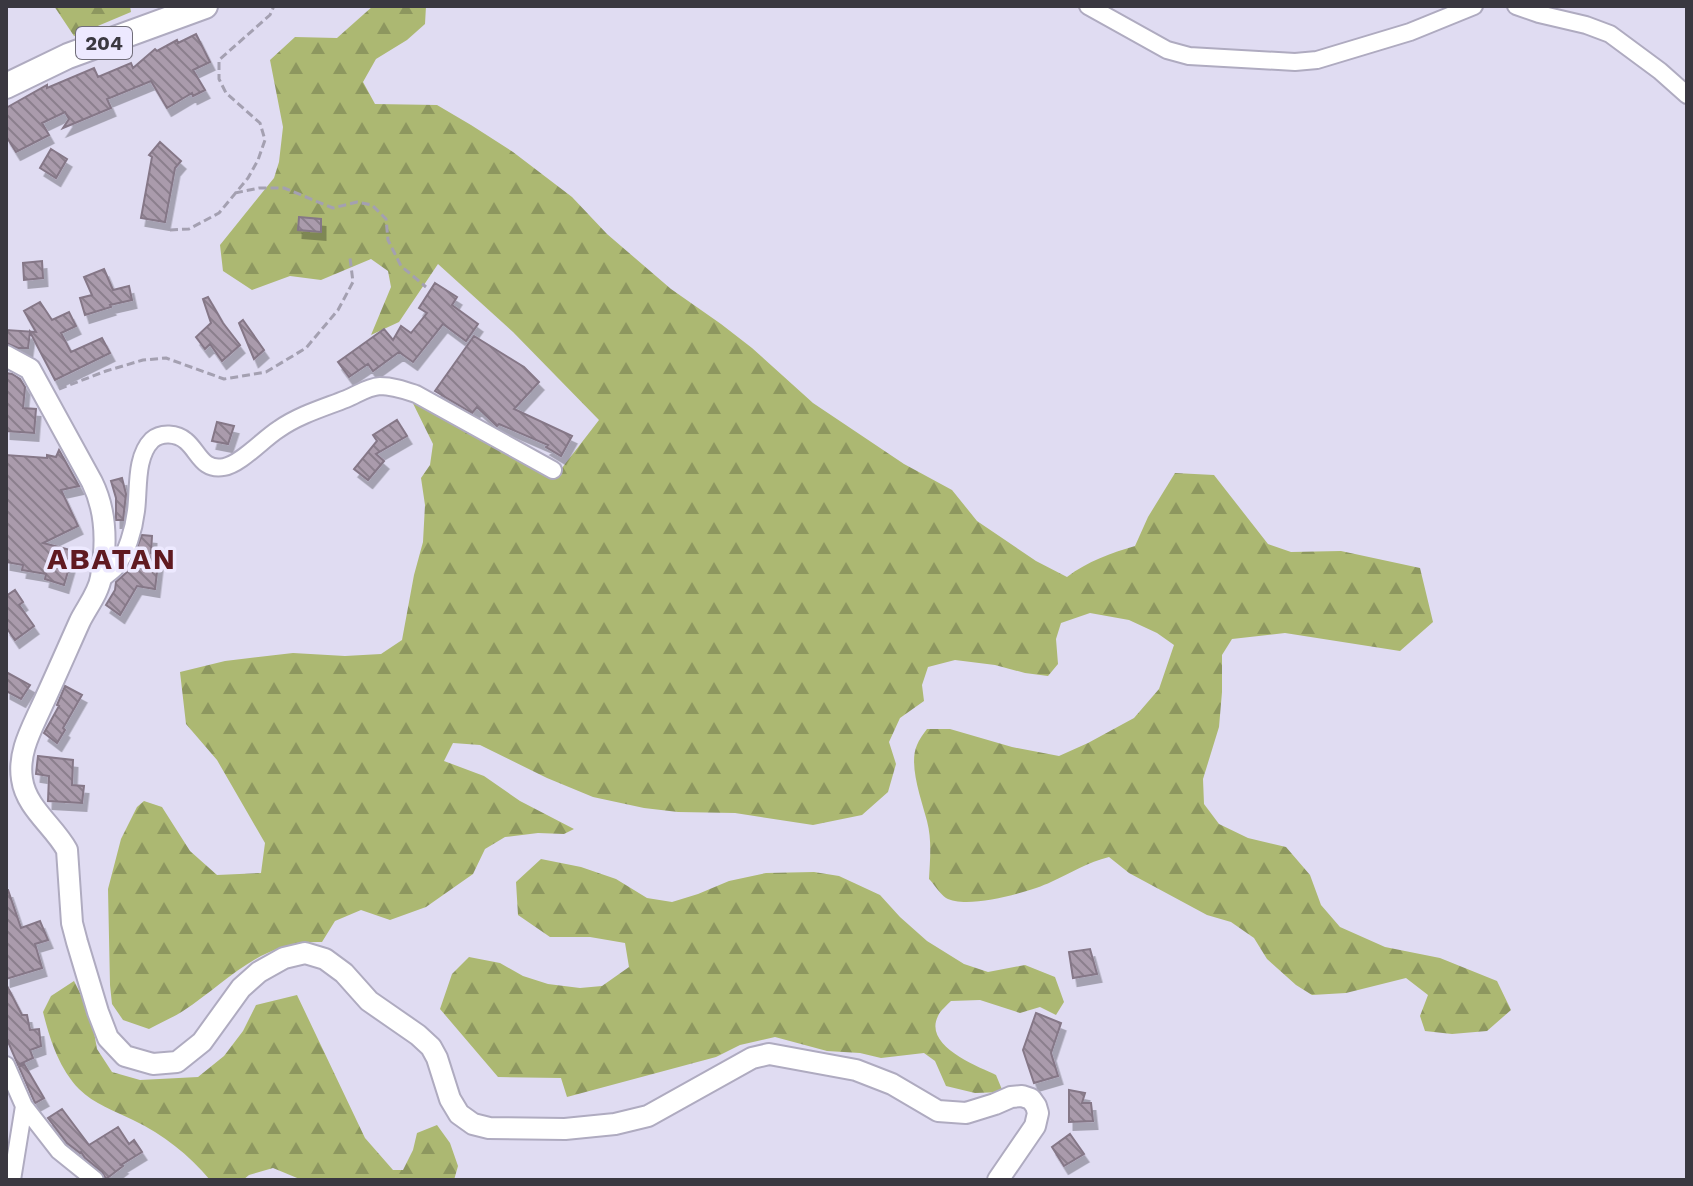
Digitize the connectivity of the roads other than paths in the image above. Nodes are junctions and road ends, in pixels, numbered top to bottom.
1 (205, 6) edge
2 (1088, 6) edge
3 (1474, 6) edge
4 (1516, 6) edge
5 (6, 86) edge
6 (1687, 95) edge
7 (6, 356) edge
8 (553, 470) dead end
9 (101, 580) junction
10 (6, 1065) edge
11 (24, 1106) junction
12 (12, 1180) edge
13 (95, 1180) edge
14 (998, 1180) edge

1 - 5 highway, 204
2 - 3 street
4 - 6 street
7 - 9 main road
8 - 9 street
9 - 14 main road
10 - 11 street
11 - 12 street
11 - 13 street

